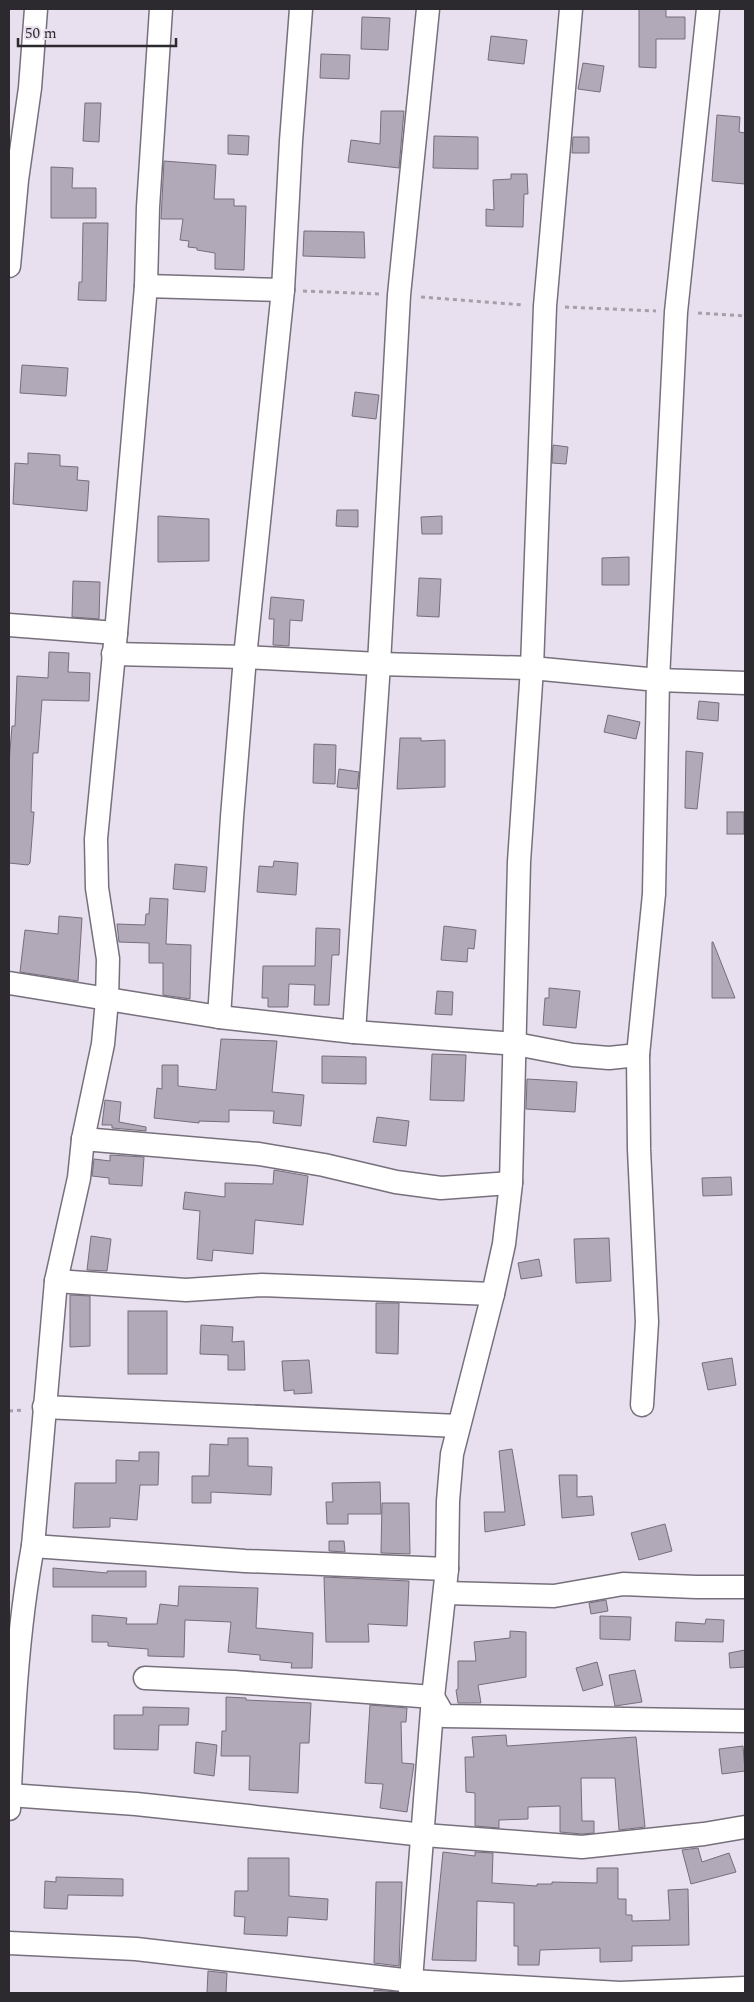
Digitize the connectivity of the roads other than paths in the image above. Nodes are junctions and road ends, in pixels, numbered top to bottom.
1 (36, 9) edge
2 (161, 9) edge
3 (301, 9) edge
4 (428, 9) edge
5 (572, 9) edge
6 (708, 9) edge
7 (9, 266) edge
8 (146, 286) junction
9 (283, 290) junction
10 (9, 626) edge
11 (115, 643) junction
12 (244, 656) junction
13 (379, 664) junction
14 (532, 668) junction
15 (658, 680) junction
16 (745, 683) edge
17 (9, 984) edge
18 (107, 1000) junction
19 (219, 1017) junction
20 (354, 1032) junction
21 (516, 1044) junction
22 (638, 1055) junction
23 (83, 1139) junction
24 (511, 1183) junction
25 (56, 1281) junction
26 (493, 1294) junction
27 (642, 1405) dead end
28 (44, 1407) junction
29 (458, 1426) junction
30 (33, 1546) junction
31 (448, 1569) junction
32 (745, 1587) edge
33 (445, 1593) junction
34 (145, 1678) dead end
35 (433, 1697) junction
36 (745, 1721) edge
37 (9, 1802) edge
38 (745, 1827) edge
39 (424, 1835) junction
40 (9, 1943) edge
41 (411, 1987) edge
42 (745, 1988) edge

1 - 7 street
2 - 8 street
3 - 9 street
4 - 13 street
5 - 14 street
6 - 15 street
8 - 9 street
8 - 11 street
9 - 12 street
10 - 11 street
11 - 12 street
11 - 18 street
12 - 13 street
12 - 19 street
13 - 14 street
13 - 20 street
14 - 15 street
14 - 21 street
15 - 16 street
15 - 22 street
17 - 18 street
18 - 19 street
18 - 23 street
19 - 20 street
20 - 21 street
21 - 22 street
21 - 24 street
22 - 27 street
23 - 24 street
23 - 25 street
24 - 26 street
25 - 26 street
25 - 28 street
26 - 29 street
28 - 29 street
28 - 30 street
29 - 31 street
30 - 31 street
30 - 37 street
31 - 33 street
32 - 33 street
33 - 35 street
34 - 35 street
35 - 36 street
35 - 39 street
37 - 39 street
38 - 39 street
39 - 41 street
40 - 41 street
41 - 42 street

